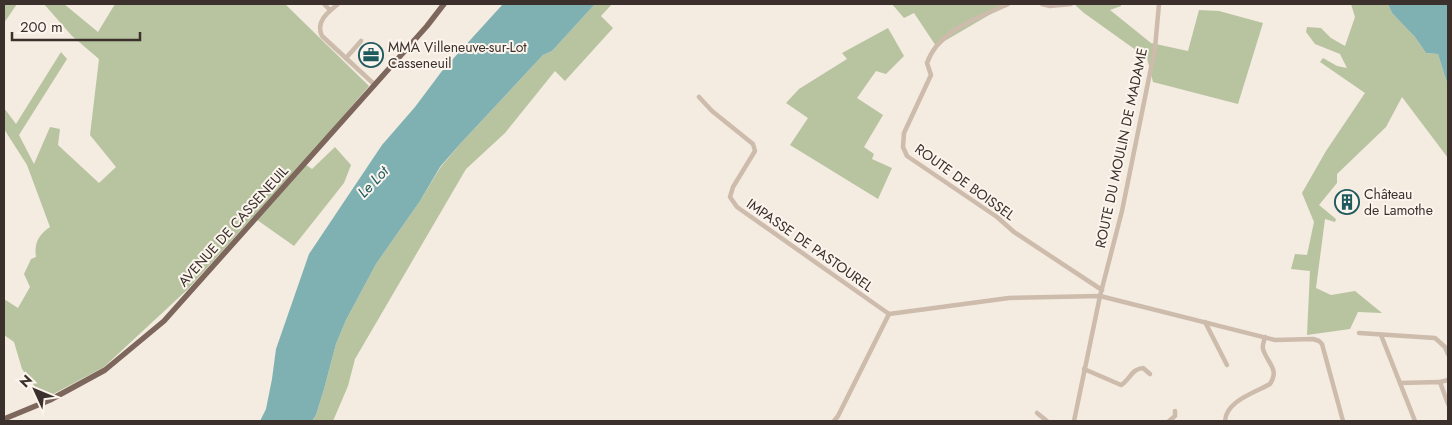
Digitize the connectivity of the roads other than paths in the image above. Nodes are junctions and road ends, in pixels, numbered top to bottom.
1 (324, 4) edge
2 (338, 4) edge
3 (444, 4) edge
4 (1008, 4) edge
5 (1042, 4) edge
6 (1070, 4) edge
7 (1159, 4) edge
8 (330, 10) junction
9 (361, 41) dead end
10 (346, 58) junction
11 (375, 85) junction
12 (699, 97) dead end
13 (1102, 290) junction
14 (1100, 296) junction
15 (889, 314) junction
16 (1205, 322) junction
17 (1359, 333) dead end
18 (1381, 335) junction
19 (1265, 337) junction
20 (1448, 354) edge
21 (1226, 365) dead end
22 (1084, 369) junction
23 (1150, 374) dead end
24 (1448, 380) edge
25 (1440, 382) junction
26 (1400, 383) junction
27 (1448, 401) edge
28 (1176, 411) dead end
29 (1038, 414) dead end
30 (4, 419) edge
31 (834, 421) edge
32 (1047, 421) edge
33 (1074, 421) edge
34 (1169, 421) edge
35 (1225, 421) edge
36 (1343, 421) edge
37 (1416, 421) edge

1 - 8 street
2 - 8 street
3 - 11 main road, AVENUE DE CASSENEUIL
4 - 13 street, ROUTE DE BOISSEL
5 - 6 street
7 - 13 street, ROUTE DU MOULIN DE MADAME
8 - 10 street
9 - 10 street
10 - 11 street
11 - 30 main road, AVENUE DE CASSENEUIL
12 - 15 street, IMPASSE DE PASTOUREL
13 - 14 street, ROUTE DU MOULIN DE MADAME
14 - 15 street
14 - 16 street
14 - 22 street, ROUTE DU MOULIN DE MADAME
15 - 31 street
16 - 19 street
16 - 21 street
17 - 18 street
18 - 20 street
18 - 26 street
19 - 35 street
19 - 36 street
22 - 23 street
22 - 33 street, ROUTE DU MOULIN DE MADAME
24 - 25 street
25 - 26 street
25 - 27 street
26 - 37 street
28 - 34 street
29 - 32 street

